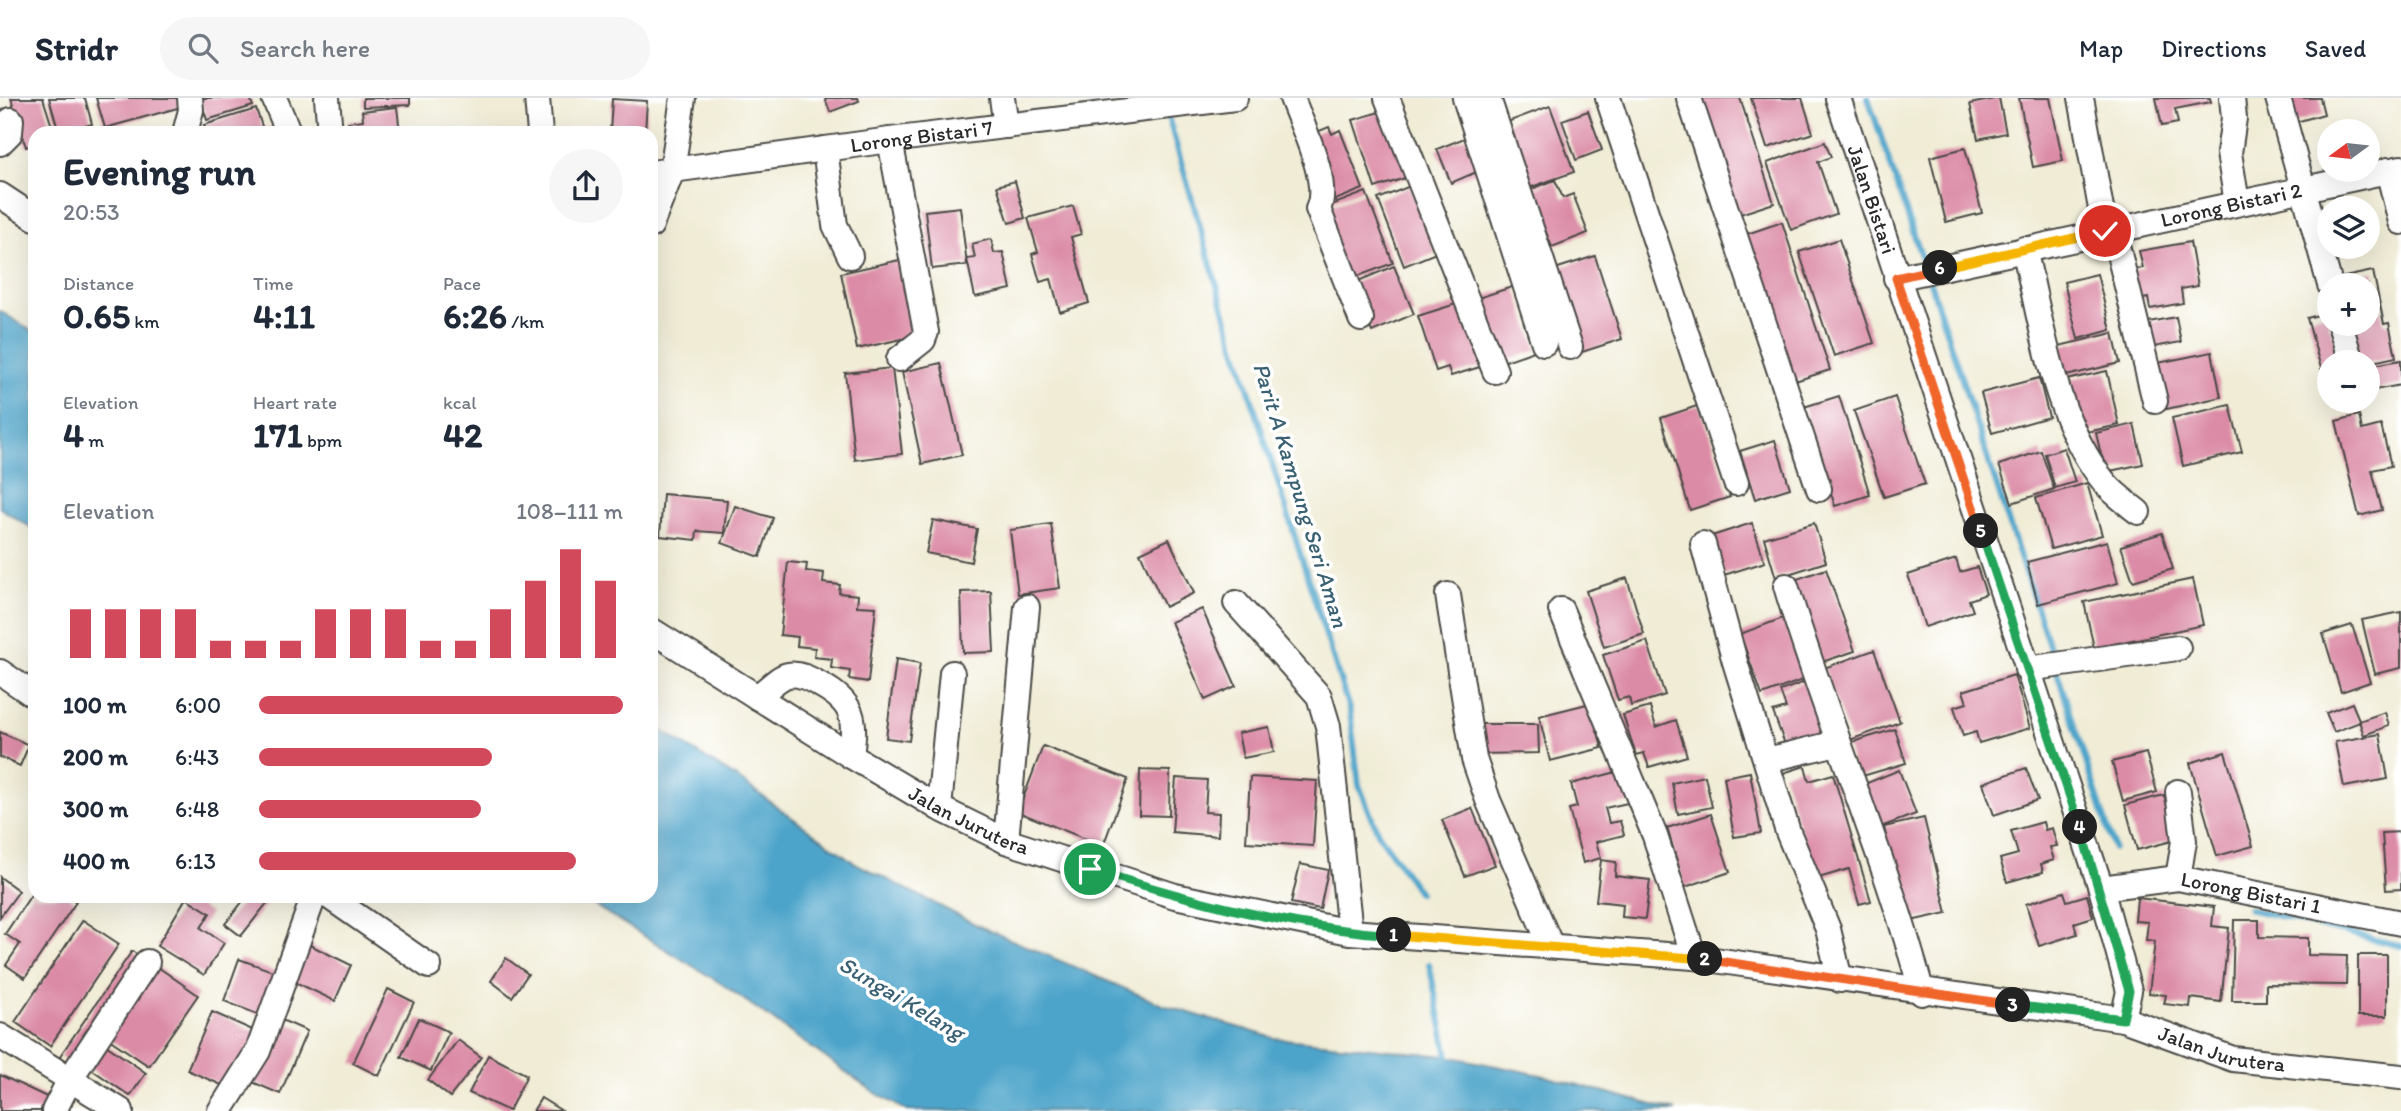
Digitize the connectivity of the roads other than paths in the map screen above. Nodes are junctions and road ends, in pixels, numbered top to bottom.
1 (190, 98) edge
2 (274, 98) edge
3 (327, 98) edge
4 (537, 98) edge
5 (683, 98) edge
6 (1002, 98) edge
7 (1235, 98) edge
8 (1292, 98) edge
9 (1387, 98) edge
10 (1465, 98) edge
11 (1488, 98) edge
12 (1608, 98) edge
13 (1689, 98) edge
14 (1838, 98) edge
15 (2081, 98) edge
16 (2232, 98) edge
17 (2278, 98) edge
18 (11, 120) dead end
19 (187, 126) edge
20 (286, 126) edge
21 (329, 126) edge
22 (540, 126) edge
23 (1006, 126) junction
24 (890, 140) junction
25 (0, 143) edge
26 (825, 149) junction
27 (2395, 169) edge
28 (662, 172) edge
29 (2303, 189) junction
30 (658, 191) edge
31 (0, 194) edge
32 (2237, 203) junction
33 (28, 213) edge
34 (2401, 222) edge
35 (2109, 230) junction
36 (2024, 249) junction
37 (850, 256) dead end
38 (2327, 273) edge
39 (1904, 276) junction
40 (1361, 319) dead end
41 (1544, 343) dead end
42 (1570, 347) dead end
43 (899, 359) dead end
44 (1495, 371) dead end
45 (2155, 401) dead end
46 (1736, 483) dead end
47 (1819, 489) dead end
48 (2138, 512) dead end
49 (1703, 544) dead end
50 (1786, 586) dead end
51 (1448, 595) dead end
52 (1236, 603) dead end
53 (1027, 607) dead end
54 (1562, 610) dead end
55 (658, 634) edge
56 (2178, 648) dead end
57 (2035, 668) junction
58 (0, 672) edge
59 (952, 673) dead end
60 (28, 691) edge
61 (757, 697) junction
62 (1837, 743) junction
63 (851, 756) junction
64 (1767, 760) junction
65 (2178, 792) dead end
66 (939, 808) junction
67 (1006, 841) junction
68 (2178, 878) junction
69 (2101, 888) junction
70 (311, 903) edge
71 (338, 903) edge
72 (2401, 923) edge
73 (1350, 932) junction
74 (1551, 946) junction
75 (1694, 957) junction
76 (147, 962) dead end
77 (429, 966) dead end
78 (1840, 980) junction
79 (1922, 993) junction
80 (2123, 1019) junction
81 (0, 1036) edge
82 (2401, 1077) edge
83 (70, 1079) junction
84 (54, 1111) edge
85 (121, 1111) edge
86 (220, 1111) edge

1 - 19 street
2 - 20 street
3 - 21 street
4 - 22 street
5 - 28 street
6 - 23 street
7 - 23 street, Lorong Bistari 7
8 - 40 street
9 - 44 street
10 - 41 street
11 - 42 street
12 - 46 street
13 - 47 street
14 - 39 street, Jalan Bistari
15 - 35 street
16 - 32 street
17 - 29 street
18 - 25 street
23 - 24 street, Lorong Bistari 7
24 - 26 street, Lorong Bistari 7
24 - 43 street
26 - 28 street, Lorong Bistari 7
26 - 37 street
27 - 29 street, Lorong Bistari 2
27 - 34 street
28 - 30 street
29 - 32 street, Lorong Bistari 2
29 - 38 street
31 - 33 street
32 - 35 street, Lorong Bistari 2
35 - 36 street, Lorong Bistari 2
35 - 45 street
36 - 39 street, Lorong Bistari 2
36 - 48 street
39 - 57 street, Jalan Bistari
49 - 64 street
50 - 62 street
51 - 74 street
52 - 73 street
53 - 67 street
54 - 75 street
55 - 61 street, Jalan Jurutera
56 - 57 street
57 - 69 street, Jalan Bistari
58 - 60 street
59 - 66 street
61 - 63 street, Jalan Jurutera
61 - 63 street
62 - 64 street
62 - 79 street
63 - 66 street, Jalan Jurutera
64 - 78 street
65 - 68 street
66 - 67 street, Jalan Jurutera
67 - 73 street, Jalan Jurutera
68 - 69 street, Lorong Bistari 1
68 - 72 street, Lorong Bistari 1
69 - 80 street, Jalan Bistari
70 - 86 street
71 - 77 street
73 - 74 street, Jalan Jurutera
74 - 75 street, Jalan Jurutera
75 - 78 street, Jalan Jurutera
76 - 83 street
78 - 79 street, Jalan Jurutera
79 - 80 street, Jalan Jurutera
80 - 82 street, Jalan Jurutera
81 - 83 street
83 - 84 street
83 - 85 street

